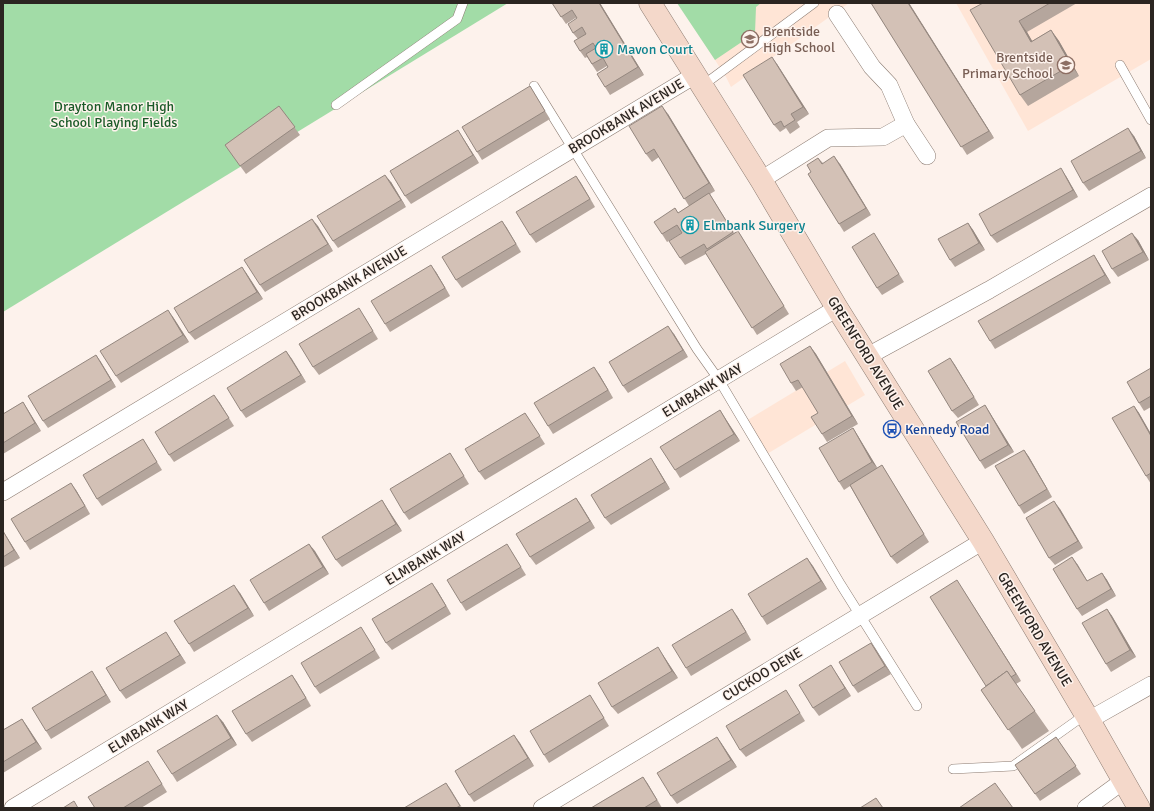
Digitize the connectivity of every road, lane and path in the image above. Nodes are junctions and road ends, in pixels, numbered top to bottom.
1 (463, 3) edge
2 (650, 3) edge
3 (814, 3) edge
4 (837, 14) dead end
5 (1120, 65) dead end
6 (699, 80) junction
7 (534, 86) dead end
8 (336, 106) dead end
9 (1151, 120) edge
10 (906, 124) junction
11 (572, 148) junction
12 (927, 156) dead end
13 (761, 180) junction
14 (1151, 196) edge
15 (837, 308) junction
16 (868, 356) junction
17 (719, 380) junction
18 (3, 492) edge
19 (983, 540) junction
20 (860, 615) junction
21 (1151, 686) edge
22 (917, 706) dead end
23 (1087, 717) junction
24 (953, 769) dead end
25 (1123, 781) junction
26 (13, 808) edge
27 (542, 808) edge
28 (1086, 808) edge
29 (1139, 808) edge

1 - 8 lane
2 - 6 street, GREENFORD AVENUE
3 - 6 lane
4 - 10 street
5 - 9 lane
6 - 11 street, BROOKBANK AVENUE
6 - 13 street, GREENFORD AVENUE
7 - 11 lane
10 - 12 street
10 - 13 street
11 - 17 lane
11 - 18 street, BROOKBANK AVENUE
13 - 15 street, GREENFORD AVENUE
14 - 16 street
15 - 16 street, GREENFORD AVENUE
15 - 17 street, ELMBANK WAY
16 - 19 street, GREENFORD AVENUE
17 - 20 lane
17 - 26 street, ELMBANK WAY
19 - 20 street, CUCKOO DENE
19 - 23 street, GREENFORD AVENUE
20 - 22 lane
20 - 27 street, CUCKOO DENE
21 - 23 street
23 - 24 lane
23 - 25 street, GREENFORD AVENUE
25 - 28 street
25 - 29 street, GREENFORD AVENUE

